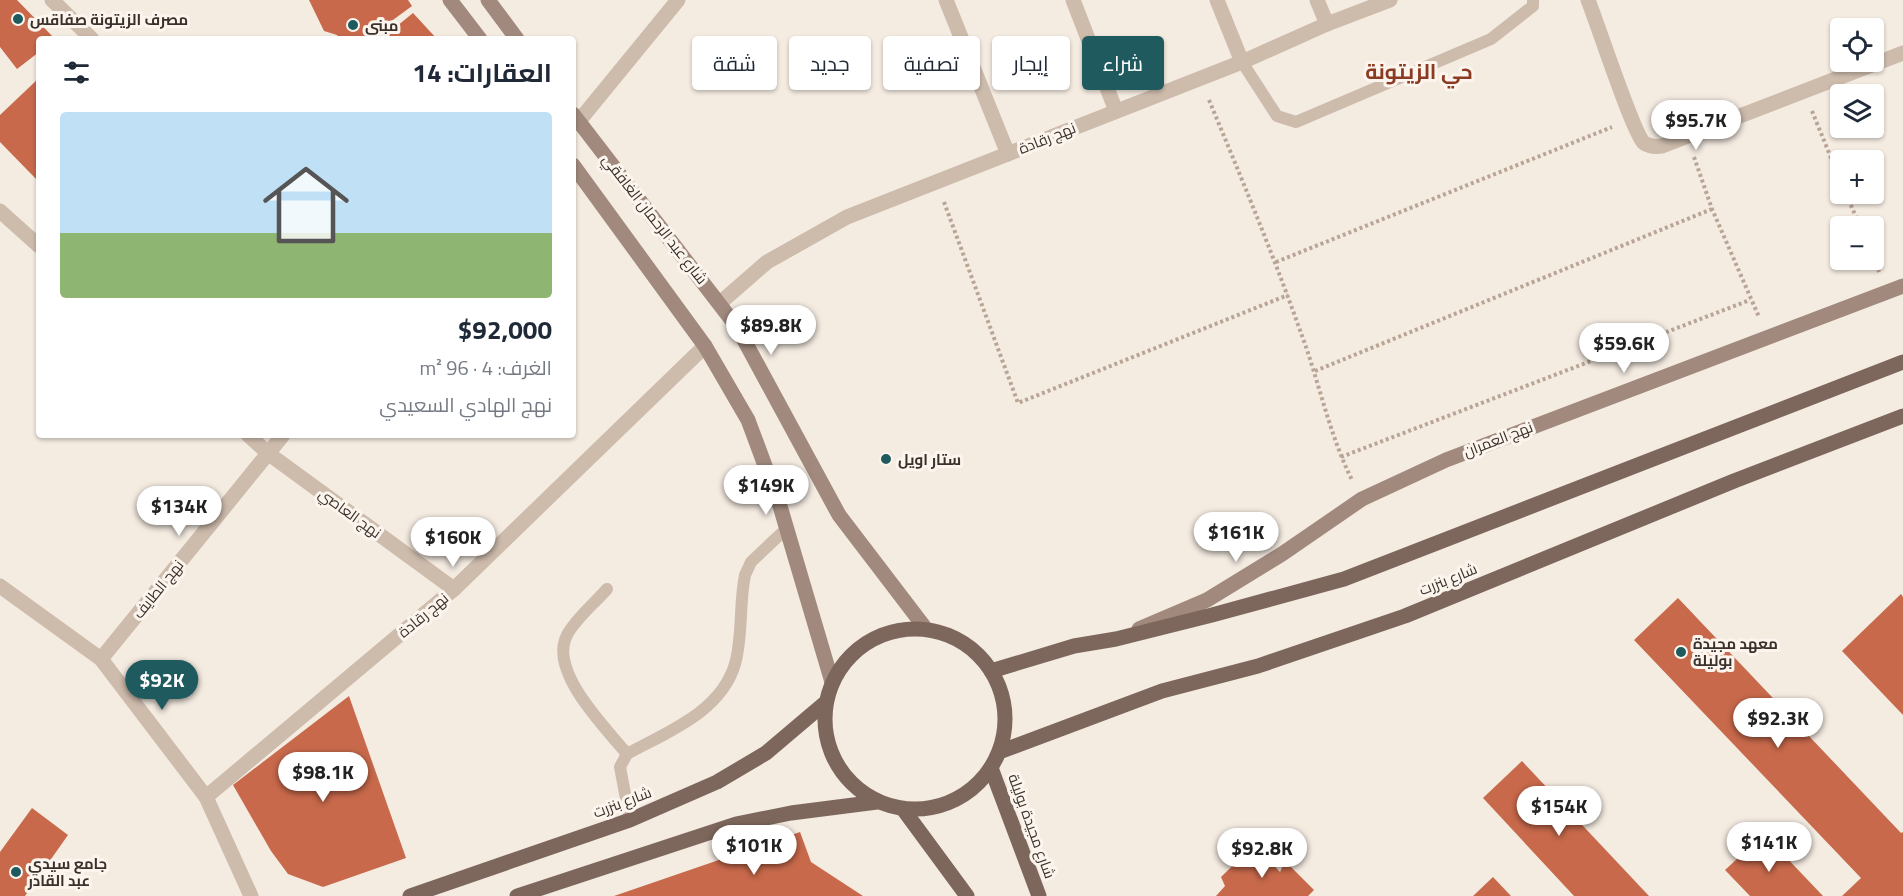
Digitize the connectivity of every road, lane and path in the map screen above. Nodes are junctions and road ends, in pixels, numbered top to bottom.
1 (52, 0) edge
2 (450, 0) edge
3 (488, 0) edge
4 (678, 0) edge
5 (946, 0) edge
6 (1073, 0) edge
7 (1217, 0) edge
8 (1317, 0) edge
9 (1390, 0) edge
10 (1533, 0) edge
11 (1588, 0) edge
12 (1327, 24) junction
13 (89, 36) edge
14 (478, 36) edge
15 (515, 36) edge
16 (1903, 53) edge
17 (1242, 62) junction
18 (1200, 78) junction
19 (1804, 91) junction
20 (1116, 111) junction
21 (576, 118) edge
22 (1632, 119) junction
23 (1686, 136) junction
24 (1008, 154) junction
25 (1830, 155) edge
26 (576, 169) edge
27 (936, 182) junction
28 (1712, 209) junction
29 (0, 211) edge
30 (36, 243) edge
31 (1276, 262) junction
32 (1903, 286) edge
33 (1288, 295) junction
34 (1750, 300) junction
35 (720, 303) junction
36 (1769, 337) junction
37 (705, 346) junction
38 (1903, 362) edge
39 (1315, 371) junction
40 (1903, 416) edge
41 (251, 438) edge
42 (281, 438) edge
43 (269, 454) junction
44 (1341, 457) junction
45 (1362, 499) junction
46 (787, 528) junction
47 (0, 586) edge
48 (454, 589) junction
49 (607, 589) dead end
50 (926, 629) junction
51 (1116, 639) junction
52 (101, 658) junction
53 (991, 671) junction
54 (832, 682) junction
55 (825, 703) junction
56 (999, 752) junction
57 (627, 754) junction
58 (991, 768) junction
59 (206, 796) junction
60 (877, 802) junction
61 (903, 809) junction
62 (630, 820) junction
63 (251, 896) edge
64 (410, 896) edge
65 (517, 896) edge
66 (967, 896) edge
67 (1039, 896) edge

1 - 13 street
2 - 14 main road
3 - 15 main road
4 - 21 street
5 - 24 street
6 - 20 street
7 - 17 street
8 - 12 street
9 - 12 street, نهج رقادة
10 - 17 lane
11 - 22 street
12 - 17 street, نهج رقادة
16 - 19 street
17 - 18 street, نهج رقادة
18 - 20 street, نهج رقادة
18 - 31 path
19 - 23 street
19 - 25 path
20 - 24 street, نهج رقادة
21 - 35 main road, شارع عبد الرحمان الغافقي
22 - 23 street
22 - 31 path
23 - 28 path
24 - 27 street, نهج رقادة
26 - 37 main road
27 - 33 path
27 - 35 street, نهج رقادة
28 - 34 path
28 - 39 path
29 - 30 street
31 - 33 path
32 - 36 main road, نهج العمران
33 - 39 path
34 - 36 path
34 - 44 path
35 - 50 main road, شارع عبد الرحمان الغافقي
36 - 45 main road, نهج العمران
37 - 46 main road
37 - 48 street, نهج رقادة
38 - 51 main road
39 - 44 path
40 - 56 main road, شارع بنزرت
41 - 43 street, نهج العاصي
42 - 43 street, نهج الطايف
43 - 48 street, نهج العاصي
43 - 52 street, نهج الطايف
44 - 45 path
45 - 51 main road, نهج العمران
46 - 54 main road
46 - 57 lane
47 - 52 street
48 - 59 street, نهج رقادة
49 - 57 lane
50 - 53 main road
50 - 54 main road
51 - 53 main road
52 - 59 street
53 - 56 main road
54 - 55 main road
55 - 60 main road
55 - 62 main road, شارع بنزرت
56 - 58 main road
57 - 62 lane
58 - 61 main road
58 - 67 main road, شارع مجيدة بوليلة
59 - 63 street
60 - 61 main road
60 - 65 main road
61 - 66 main road
62 - 64 main road, شارع بنزرت

